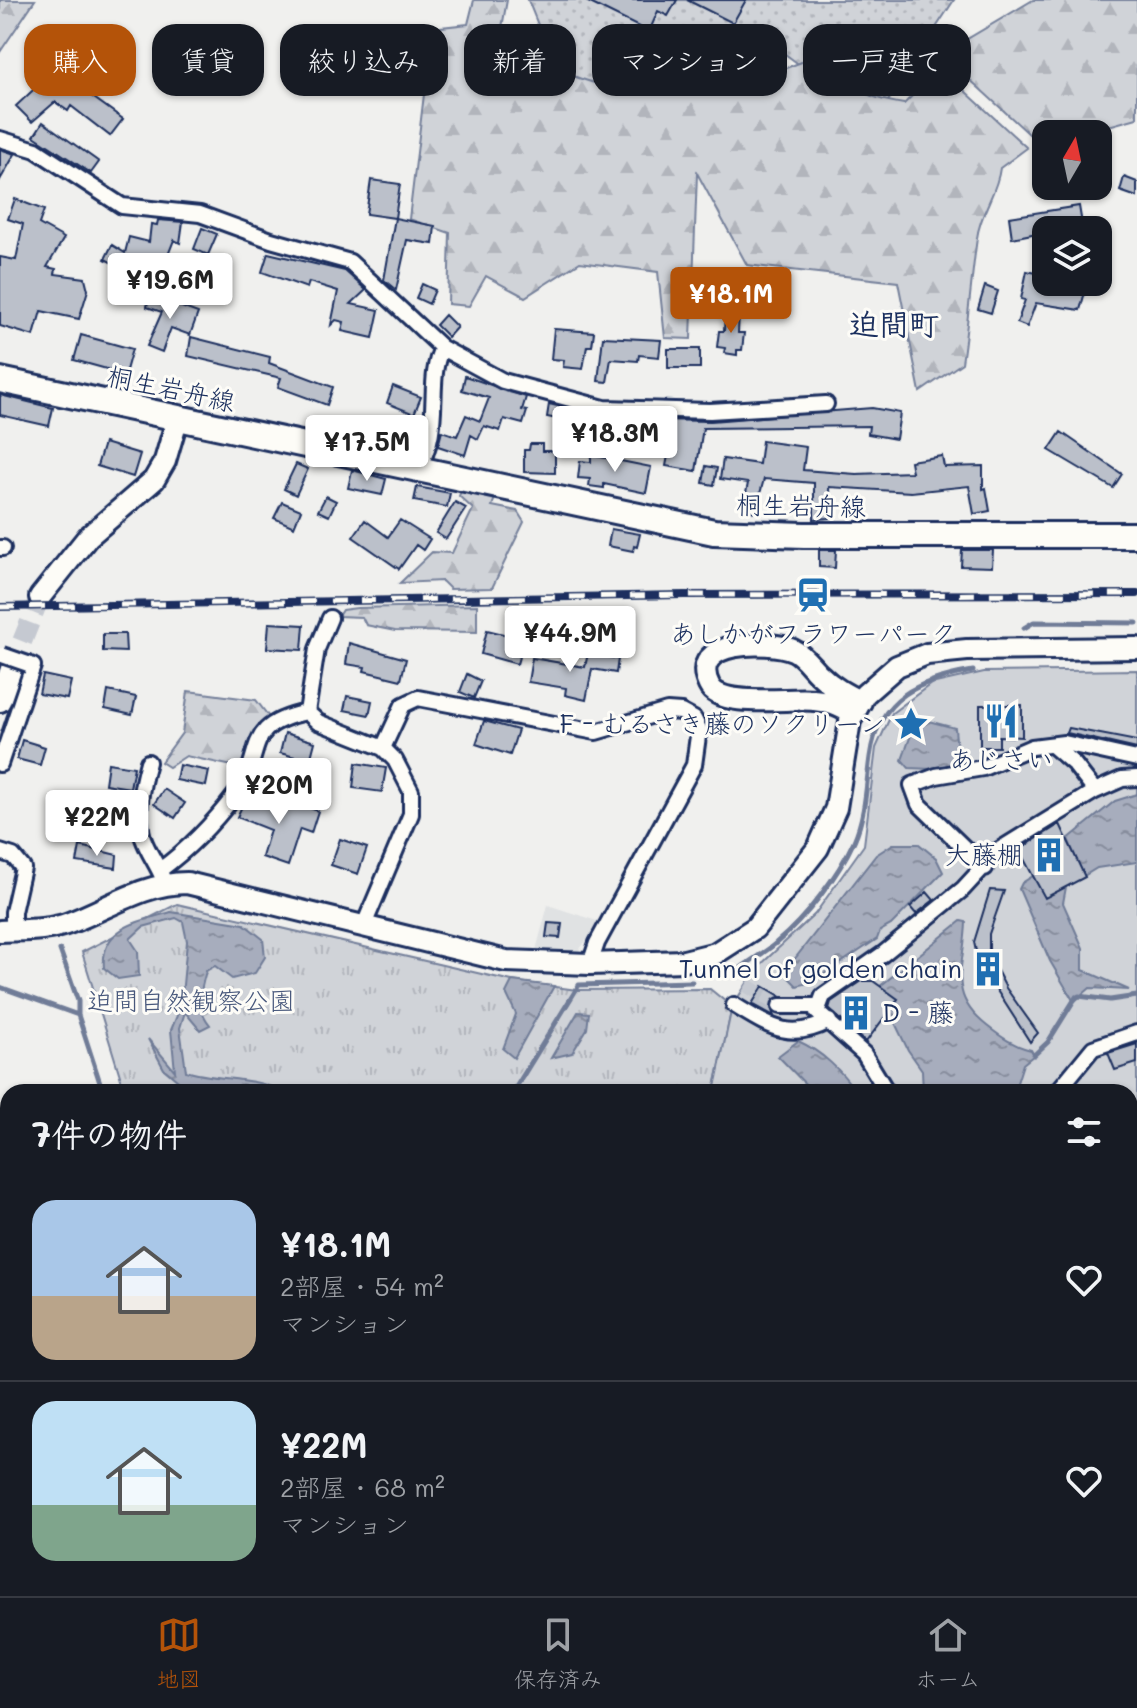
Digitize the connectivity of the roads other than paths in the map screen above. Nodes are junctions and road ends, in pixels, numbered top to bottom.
1 (0, 139) edge
2 (442, 348) junction
3 (0, 380) edge
4 (826, 404) dead end
5 (177, 420) junction
6 (417, 470) junction
7 (1137, 535) edge
8 (40, 597) tunnel mouth
9 (330, 618) dead end
10 (1137, 648) edge
11 (10, 660) edge
12 (0, 701) edge
13 (857, 708) junction
14 (307, 712) junction
15 (1052, 745) junction
16 (383, 748) junction
17 (1137, 759) edge
18 (148, 762) dead end
19 (0, 764) edge
20 (1137, 778) edge
21 (1095, 791) junction
22 (0, 852) edge
23 (985, 868) junction
24 (162, 876) junction
25 (364, 925) junction
26 (7, 931) edge
27 (590, 964) junction
28 (734, 1005) dead end
29 (780, 1006) tunnel mouth
30 (817, 1006) junction
31 (829, 1021) junction
32 (1137, 1033) edge
33 (882, 1084) edge
34 (1064, 1084) edge

1 - 2 street
2 - 4 street
2 - 6 street
3 - 5 main road, 桐生岩舟線
5 - 6 main road, 桐生岩舟線
5 - 8 street
6 - 7 main road, 桐生岩舟線
9 - 14 street
10 - 13 street
11 - 12 street
11 - 19 street
13 - 13 street
13 - 27 street
14 - 16 street
14 - 24 street
15 - 17 street
15 - 21 street
15 - 23 street
16 - 25 street
16 - 27 street
18 - 24 street
20 - 21 street
21 - 23 street
22 - 26 street
23 - 30 street
24 - 25 street
24 - 26 street
25 - 27 street
28 - 31 street
29 - 30 street
30 - 31 street
31 - 33 street
32 - 34 street

